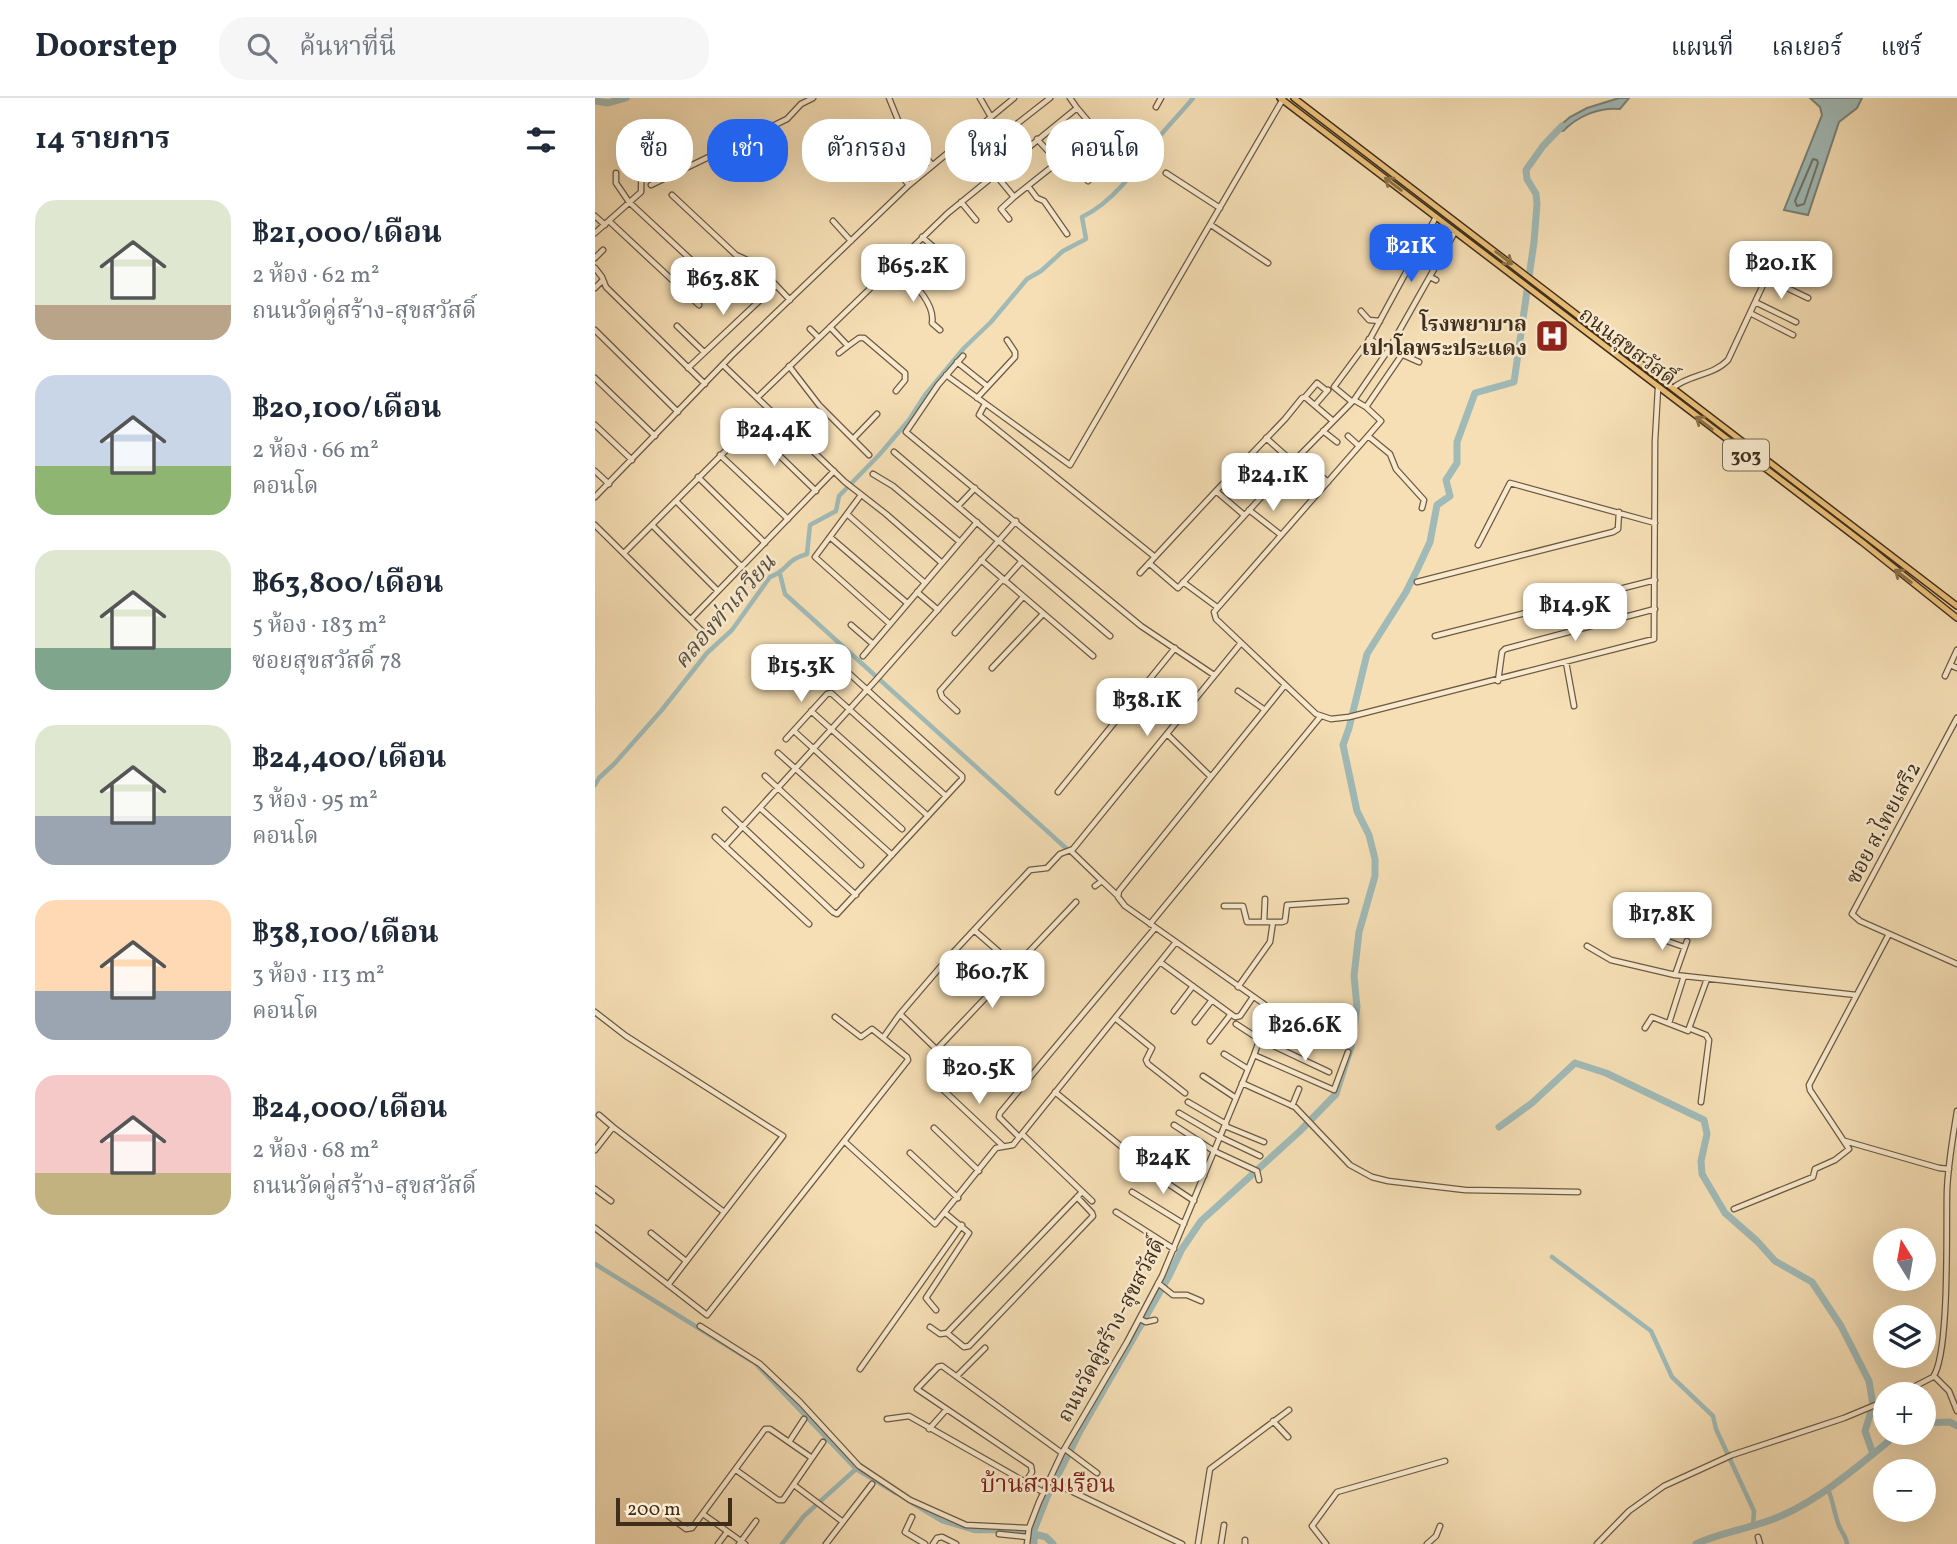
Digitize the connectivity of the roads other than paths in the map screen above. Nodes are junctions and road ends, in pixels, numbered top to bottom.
1 (813, 98) edge
2 (889, 98) edge
3 (980, 98) edge
4 (1014, 98) edge
5 (1050, 98) edge
6 (1070, 98) edge
7 (1161, 98) edge
8 (1294, 98) edge
9 (1282, 99) edge
10 (1156, 107) dead end
11 (1077, 108) junction
12 (991, 117) junction
13 (1024, 119) edge
14 (1086, 119) edge
15 (1037, 139) junction
16 (1032, 143) edge
17 (1046, 149) edge
18 (932, 165) junction
19 (1046, 172) edge
20 (616, 173) dead end
21 (1166, 173) dead end
22 (641, 182) edge
23 (906, 182) edge
24 (985, 182) edge
25 (1002, 182) edge
26 (651, 185) dead end
27 (909, 185) junction
28 (1028, 186) junction
29 (672, 195) dead end
30 (1014, 197) junction
31 (629, 202) junction
32 (961, 202) junction
33 (1220, 208) junction
34 (595, 216) edge
35 (1436, 217) junction
36 (1009, 219) dead end
37 (976, 220) dead end
38 (833, 221) dead end
39 (607, 223) junction
40 (1211, 225) junction
41 (1455, 232) junction
42 (595, 233) edge
43 (1067, 234) dead end
44 (922, 237) junction
45 (851, 241) junction
46 (603, 250) dead end
47 (595, 258) edge
48 (946, 258) dead end
49 (1268, 263) dead end
50 (895, 264) junction
51 (595, 268) edge
52 (1820, 273) dead end
53 (1430, 277) junction
54 (1766, 278) junction
55 (603, 280) junction
56 (1436, 280) dead end
57 (776, 285) junction
58 (595, 288) edge
59 (731, 297) dead end
60 (1808, 298) dead end
61 (790, 300) junction
62 (1755, 302) junction
63 (699, 305) dead end
64 (1361, 311) dead end
65 (1750, 313) junction
66 (1380, 321) junction
67 (1796, 322) dead end
68 (677, 327) dead end
69 (830, 327) junction
70 (810, 329) dead end
71 (595, 330) edge
72 (940, 330) dead end
73 (1793, 335) dead end
74 (819, 338) junction
75 (1369, 339) junction
76 (1007, 340) dead end
77 (848, 346) junction
78 (1389, 349) junction
79 (704, 352) junction
80 (839, 353) dead end
81 (1401, 354) junction
82 (963, 356) dead end
83 (957, 362) junction
84 (1419, 362) dead end
85 (723, 365) junction
86 (789, 366) junction
87 (688, 368) junction
88 (946, 375) junction
89 (595, 378) edge
90 (705, 384) junction
91 (986, 386) junction
92 (1334, 388) junction
93 (1658, 388) junction
94 (1673, 388) junction
95 (896, 391) dead end
96 (1327, 391) junction
97 (758, 397) junction
98 (1305, 397) junction
99 (977, 398) junction
100 (1352, 401) junction
101 (985, 404) junction
102 (1315, 405) junction
103 (1367, 407) junction
104 (768, 408) junction
105 (678, 412) junction
106 (877, 414) dead end
107 (1333, 421) junction
108 (595, 425) edge
109 (750, 427) junction
110 (1323, 431) junction
111 (655, 436) junction
112 (1348, 436) dead end
113 (1369, 436) junction
114 (1266, 438) junction
115 (853, 439) junction
116 (1337, 442) dead end
117 (1359, 446) junction
118 (894, 452) dead end
119 (720, 455) junction
120 (869, 455) dead end
121 (1298, 457) junction
122 (632, 460) junction
123 (1293, 462) junction
124 (595, 471) edge
125 (834, 471) junction
126 (873, 474) dead end
127 (698, 477) junction
128 (1328, 482) junction
129 (609, 484) junction
130 (975, 488) junction
131 (816, 491) junction
132 (1216, 491) junction
133 (861, 495) junction
134 (595, 497) edge
135 (676, 501) junction
136 (958, 506) junction
137 (1422, 508) dead end
138 (1249, 510) junction
139 (1619, 512) junction
140 (846, 514) junction
141 (1244, 515) junction
142 (789, 519) junction
143 (1016, 521) junction
144 (977, 522) junction
145 (1655, 523) junction
146 (595, 525) edge
147 (652, 525) junction
148 (1281, 536) junction
149 (830, 537) junction
150 (998, 540) junction
151 (960, 542) junction
152 (765, 543) junction
153 (1478, 545) dead end
154 (624, 553) junction
155 (1155, 557) junction
156 (981, 560) junction
157 (1022, 561) junction
158 (942, 563) junction
159 (1149, 563) junction
160 (742, 567) junction
161 (1139, 573) dead end
162 (1003, 580) junction
163 (1655, 580) junction
164 (1183, 582) junction
165 (1417, 582) dead end
166 (925, 583) junction
167 (1178, 588) junction
168 (717, 591) junction
169 (917, 592) junction
170 (1172, 594) dead end
171 (1023, 597) junction
172 (907, 603) junction
173 (1957, 606) edge
174 (1217, 607) junction
175 (1655, 609) junction
176 (938, 610) junction
177 (1043, 614) junction
178 (1957, 618) edge
179 (691, 619) junction
180 (890, 624) junction
181 (851, 625) dead end
182 (955, 633) dead end
183 (705, 634) dead end
184 (1110, 636) dead end
185 (1435, 636) dead end
186 (1241, 643) junction
187 (873, 644) junction
188 (1175, 648) junction
189 (1957, 650) edge
190 (863, 656) dead end
191 (1093, 656) dead end
192 (831, 657) dead end
193 (1566, 663) junction
194 (1950, 665) junction
195 (992, 668) dead end
196 (1957, 668) edge
197 (1214, 675) junction
198 (1945, 676) dead end
199 (1498, 681) junction
200 (1285, 685) junction
201 (1145, 687) junction
202 (868, 690) junction
203 (1238, 691) dead end
204 (1159, 698) dead end
205 (1574, 705) dead end
206 (850, 709) junction
207 (957, 710) dead end
208 (1265, 710) junction
209 (811, 711) junction
210 (1320, 717) junction
211 (1957, 718) edge
212 (831, 729) junction
213 (794, 731) junction
214 (1167, 734) junction
215 (786, 739) dead end
216 (814, 749) junction
217 (778, 753) dead end
218 (796, 769) junction
219 (765, 776) dead end
220 (1211, 777) junction
221 (778, 788) junction
222 (1058, 792) dead end
223 (946, 796) junction
224 (760, 808) junction
225 (725, 810) dead end
226 (928, 817) junction
227 (743, 827) junction
228 (902, 830) dead end
229 (715, 837) dead end
230 (725, 846) junction
231 (1071, 851) junction
232 (892, 855) junction
233 (861, 865) dead end
234 (1102, 881) junction
235 (1094, 886) dead end
236 (856, 895) junction
237 (1118, 897) junction
238 (1265, 899) dead end
239 (1346, 901) dead end
240 (1076, 902) dead end
241 (1224, 906) dead end
242 (1264, 922) junction
243 (1273, 922) junction
244 (809, 924) dead end
245 (1153, 926) junction
246 (974, 930) junction
247 (1657, 932) dead end
248 (1889, 933) junction
249 (1687, 941) dead end
250 (1176, 942) junction
251 (1587, 946) dead end
252 (1684, 947) junction
253 (998, 951) dead end
254 (1160, 962) junction
255 (1957, 964) edge
256 (1675, 975) junction
257 (1684, 976) junction
258 (1707, 979) junction
259 (1193, 986) junction
260 (1238, 987) junction
261 (1856, 995) junction
262 (1253, 997) junction
263 (1212, 1000) junction
264 (1174, 1011) dead end
265 (595, 1012) edge
266 (900, 1014) junction
267 (1231, 1014) junction
268 (835, 1017) dead end
269 (1115, 1018) junction
270 (1195, 1022) dead end
271 (1668, 1023) junction
272 (1236, 1024) dead end
273 (1645, 1028) dead end
274 (1691, 1029) junction
275 (883, 1038) junction
276 (1259, 1040) junction
277 (1210, 1041) dead end
278 (1347, 1052) dead end
279 (1224, 1054) dead end
280 (1254, 1055) junction
281 (1248, 1069) junction
282 (1329, 1072) dead end
283 (1203, 1076) dead end
284 (1242, 1083) junction
285 (938, 1085) dead end
286 (1299, 1089) dead end
287 (1055, 1092) junction
288 (1185, 1093) dead end
289 (1236, 1098) junction
290 (1188, 1102) dead end
291 (1700, 1102) dead end
292 (1292, 1105) junction
293 (1957, 1111) edge
294 (1179, 1113) dead end
295 (599, 1115) dead end
296 (1174, 1125) dead end
297 (1225, 1125) junction
298 (613, 1127) junction
299 (934, 1128) dead end
300 (1021, 1136) junction
301 (1220, 1137) junction
302 (845, 1141) junction
303 (1844, 1141) junction
304 (1264, 1142) dead end
305 (1003, 1147) junction
306 (1162, 1149) dead end
307 (595, 1150) edge
308 (1214, 1151) junction
309 (1128, 1152) dead end
310 (910, 1153) dead end
311 (1260, 1156) dead end
312 (1146, 1169) dead end
313 (1949, 1169) junction
314 (979, 1171) junction
315 (1204, 1176) junction
316 (1259, 1180) dead end
317 (595, 1189) edge
318 (1082, 1192) junction
319 (1132, 1192) dead end
320 (1578, 1192) dead end
321 (1077, 1197) junction
322 (958, 1198) junction
323 (611, 1201) dead end
324 (1092, 1201) dead end
325 (1194, 1201) junction
326 (1734, 1209) dead end
327 (724, 1212) junction
328 (1116, 1212) dead end
329 (945, 1213) junction
330 (1184, 1224) junction
331 (962, 1225) junction
332 (595, 1228) edge
333 (651, 1233) dead end
334 (1174, 1249) junction
335 (686, 1261) junction
336 (668, 1285) junction
337 (1162, 1285) junction
338 (1201, 1301) dead end
339 (936, 1310) dead end
340 (1143, 1320) junction
341 (1155, 1320) dead end
342 (700, 1325) dead end
343 (930, 1327) dead end
344 (947, 1333) junction
345 (985, 1348) dead end
346 (860, 1369) dead end
347 (957, 1376) junction
348 (1934, 1376) junction
349 (1923, 1382) edge
350 (1873, 1405) edge
351 (946, 1410) junction
352 (1289, 1410) dead end
353 (1957, 1411) edge
354 (804, 1419) dead end
355 (887, 1419) dead end
356 (1273, 1421) junction
357 (929, 1429) junction
358 (1289, 1437) dead end
359 (789, 1442) junction
360 (823, 1442) dead end
361 (1067, 1452) junction
362 (812, 1458) junction
363 (1445, 1461) dead end
364 (736, 1470) junction
365 (1097, 1473) dead end
366 (1026, 1482) junction
367 (1053, 1483) junction
368 (872, 1484) dead end
369 (794, 1485) junction
370 (1043, 1492) junction
371 (703, 1514) junction
372 (667, 1515) dead end
373 (912, 1517) dead end
374 (756, 1521) dead end
375 (843, 1522) junction
376 (1224, 1525) dead end
377 (1440, 1529) dead end
378 (727, 1532) junction
379 (1028, 1532) junction
380 (999, 1534) dead end
381 (1758, 1537) dead end
382 (1170, 1541) edge
383 (742, 1543) edge
384 (718, 1544) edge
385 (826, 1544) edge
386 (925, 1544) edge
387 (933, 1544) edge
388 (956, 1544) edge
389 (1027, 1544) edge
390 (1182, 1544) edge
391 (1198, 1544) edge
392 (1221, 1544) edge
393 (1326, 1544) edge
394 (1427, 1544) edge
395 (1597, 1544) edge
396 (1760, 1544) edge

1 - 26 street
2 - 18 street
3 - 12 street
4 - 12 street
5 - 13 street
6 - 11 street
7 - 10 street
8 -> 94 main road, ถนนสุขสวัสดิ์ / 303
9 - 33 street
35 -> 9 main road, ถนนสุขสวัสดิ์ / 303
11 - 14 street
11 - 15 street
12 - 18 street
15 - 16 street
15 - 17 street
18 - 27 street
19 - 28 street
20 - 31 street
21 - 33 street
22 - 31 street
23 - 27 street
24 - 32 street
25 - 30 street
27 - 45 street
28 - 30 street
28 - 43 street
29 - 57 street
30 - 36 street
31 - 39 street
31 - 59 street
32 - 37 street
32 - 44 street
33 - 40 street
34 - 39 street
35 - 41 main road, ถนนสุขสวัสดิ์ / 303
35 - 66 street
38 - 45 street
39 - 42 street
39 - 63 street
40 - 49 street
40 - 101 street
41 - 53 street
41 - 93 main road, ถนนสุขสวัสดิ์ / 303
44 - 48 street
44 - 50 street
45 - 61 street
46 - 47 street
50 - 69 street
50 - 72 street
51 - 55 street
52 - 54 street
53 - 56 street
53 - 78 street
54 - 60 street
54 - 62 street
55 - 58 street
55 - 87 street
57 - 61 street
57 - 79 street
61 - 85 street
62 - 65 street
62 - 67 street
64 - 66 street
65 - 73 street
65 - 94 street
66 - 75 street
68 - 79 street
69 - 74 street
69 - 77 street
70 - 74 street
71 - 105 street
74 - 86 street
75 - 78 street
75 - 92 street
76 - 91 street
77 - 80 street
77 - 95 street
78 - 81 street
78 - 100 street
79 - 87 street
81 - 84 street
81 - 103 street
82 - 83 street
83 - 88 street
83 - 91 street
85 - 90 street
85 - 97 street
86 - 97 street
86 - 115 street
87 - 90 street
88 - 99 street
88 - 130 street
89 - 111 street
90 - 105 street
91 - 99 street
92 - 96 street
92 - 100 street
93 - 145 street
178 -> 93 main road, ถนนสุขสวัสดิ์ / 303
94 - 173 main road, ถนนสุขสวัสดิ์ / 303
96 - 98 street
96 - 102 street
97 - 104 street
98 - 102 street
98 - 114 street
99 - 101 street
100 - 103 street
100 - 107 street
101 - 155 street
102 - 107 street
103 - 113 street
104 - 109 street
104 - 125 street
105 - 111 street
106 - 115 street
107 - 110 street
108 - 122 street
109 - 119 street
109 - 131 street
110 - 116 street
110 - 121 street
111 - 122 street
112 - 117 street
113 - 117 street
113 - 137 street
114 - 123 street
114 - 132 street
115 - 120 street
117 - 128 street
118 - 136 street
119 - 127 street
119 - 142 street
121 - 123 street
121 - 128 street
122 - 129 street
123 - 138 street
124 - 129 street
125 - 131 street
125 - 133 street
126 - 151 street
127 - 135 street
127 - 152 street
128 - 148 street
129 - 134 street
130 - 136 street
130 - 143 street
131 - 142 street
132 - 141 street
132 - 155 street
133 - 140 street
133 - 158 street
135 - 147 street
135 - 160 street
136 - 144 street
138 - 141 street
138 - 148 street
139 - 145 street
139 - 153 street
139 - 165 street
140 - 149 street
140 - 166 street
141 - 164 street
142 - 152 street
143 - 150 street
143 - 188 street
144 - 150 street
144 - 151 street
145 - 163 street
146 - 154 street
147 - 154 street
147 - 168 street
148 - 174 street
149 - 172 street
149 - 180 street
150 - 156 street
150 - 157 street
151 - 158 street
152 - 160 street
154 - 179 street
155 - 159 street
156 - 162 street
156 - 176 street
157 - 162 street
157 - 184 street
158 - 166 street
159 - 161 street
159 - 167 street
160 - 168 street
162 - 171 street
162 - 182 street
163 - 175 street
163 - 185 street
164 - 167 street
164 - 174 street
166 - 169 street
167 - 170 street
168 - 179 street
169 - 172 street
169 - 176 street
171 - 177 street
171 - 207 street
172 - 180 street
174 - 186 street
175 - 193 street
175 - 199 street
176 - 202 street
177 - 191 street
177 - 195 street
179 - 183 street
180 - 187 street
181 - 187 street
186 - 197 street
186 - 200 street
187 - 190 street
188 - 197 street
188 - 201 street
189 - 194 street
192 - 202 street
193 - 199 street
193 - 205 street
194 - 196 street
194 - 198 street
197 - 214 street
199 - 210 street
200 - 208 street
200 - 210 street
201 - 204 street
201 - 222 street
202 - 206 street
202 - 223 street
203 - 208 street
206 - 209 street
206 - 212 street
206 - 223 street
208 - 220 street
209 - 212 street
209 - 213 street
210 - 245 street
211 - 248 street, ซอย ส.ไทยเสรี2
212 - 216 street
212 - 226 street
213 - 215 street
213 - 216 street
214 - 220 street
214 - 231 street
216 - 218 street
216 - 228 street
217 - 218 street
218 - 221 street
218 - 232 street
219 - 221 street
220 - 237 street
221 - 224 street
221 - 233 street
223 - 226 street
224 - 227 street
224 - 236 street
225 - 227 street
226 - 232 street
227 - 230 street
227 - 236 street
229 - 230 street
230 - 244 street
231 - 234 street
231 - 246 street
232 - 236 street
234 - 235 street
234 - 237 street
237 - 245 street
238 - 242 street
239 - 243 street
240 - 266 street
241 - 242 street
242 - 243 street
243 - 260 street
245 - 250 street
245 - 300 street
246 - 253 street
246 - 266 street
247 - 252 street
248 - 255 street, ซอย ส.ไทยเสรี2
248 - 261 street
249 - 252 street
250 - 254 street
250 - 260 street
251 - 256 street
252 - 256 street
254 - 259 street
254 - 269 street
256 - 257 street
257 - 258 street
257 - 271 street
258 - 261 street
258 - 274 street
259 - 263 street
259 - 264 street
260 - 262 street
261 - 303 street
262 - 267 street
262 - 276 street, ถนนวัดคู่สร้าง-สุขสวัสดิ์
263 - 267 street
263 - 270 street
265 - 327 street
266 - 275 street
267 - 277 street
268 - 275 street
269 - 287 street
269 - 288 street
271 - 273 street
271 - 274 street
272 - 276 street
274 - 291 street
275 - 302 street
276 - 280 street, ถนนวัดคู่สร้าง-สุขสวัสดิ์
276 - 282 street
278 - 280 street
279 - 281 street
280 - 281 street, ถนนวัดคู่สร้าง-สุขสวัสดิ์
281 - 284 street, ถนนวัดคู่สร้าง-สุขสวัสดิ์
283 - 289 street
284 - 289 street, ถนนวัดคู่สร้าง-สุขสวัสดิ์
284 - 292 street
285 - 305 street
286 - 292 street
287 - 300 street
287 - 309 street
289 - 297 street, ถนนวัดคู่สร้าง-สุขสวัสดิ์
290 - 297 street
292 - 320 street
293 - 313 street
294 - 301 street
295 - 298 street
296 - 308 street
297 - 301 street, ถนนวัดคู่สร้าง-สุขสวัสดิ์
297 - 304 street
298 - 307 street
298 - 327 street
299 - 314 street
300 - 305 street
300 - 318 street
301 - 308 street, ถนนวัดคู่สร้าง-สุขสวัสดิ์
301 - 311 street
302 - 329 street
302 - 336 street
303 - 313 street
303 - 326 street
305 - 314 street
306 - 315 street
308 - 315 street, ถนนวัดคู่สร้าง-สุขสวัสดิ์
308 - 316 street
310 - 322 street
312 - 325 street
313 - 348 street
314 - 322 street
315 - 325 street, ถนนวัดคู่สร้าง-สุขสวัสดิ์
317 - 323 street
318 - 321 street
318 - 324 street
319 - 330 street
321 - 344 street
321 - 344 street
322 - 329 street
325 - 330 street, ถนนวัดคู่สร้าง-สุขสวัสดิ์
327 - 335 street
328 - 334 street
329 - 331 street
330 - 334 street, ถนนวัดคู่สร้าง-สุขสวัสดิ์
331 - 339 street
331 - 346 street
332 - 336 street
333 - 335 street
334 - 337 street, ถนนวัดคู่สร้าง-สุขสวัสดิ์
335 - 336 street
337 - 338 street
337 - 340 street, ถนนวัดคู่สร้าง-สุขสวัสดิ์
340 - 341 street
340 - 361 street, ถนนวัดคู่สร้าง-สุขสวัสดิ์
342 - 379 street
343 - 344 street
345 - 347 street
347 - 351 street
347 - 361 street
348 - 349 street
348 - 353 street
350 - 395 street
351 - 357 street
351 - 366 street
352 - 356 street
354 - 359 street
355 - 357 street
356 - 358 street
356 - 391 street
357 - 366 street
359 - 362 street
359 - 364 street
360 - 362 street
361 - 365 street
361 - 367 street, ถนนวัดคู่สร้าง-สุขสวัสดิ์
362 - 369 street
363 - 393 street
364 - 369 street
364 - 371 street
366 - 370 street
367 - 370 street, ถนนวัดคู่สร้าง-สุขสวัสดิ์
367 - 382 street
368 - 375 street
369 - 375 street
370 - 379 street, ถนนวัดคู่สร้าง-สุขสวัสดิ์
371 - 372 street
371 - 378 street
373 - 386 street
374 - 383 street
375 - 385 street
376 - 392 street
377 - 394 street
378 - 383 street
378 - 384 street
379 - 380 street
379 - 389 street, ถนนวัดคู่สร้าง-สุขสวัสดิ์
381 - 396 street
382 - 390 street
387 - 388 street

